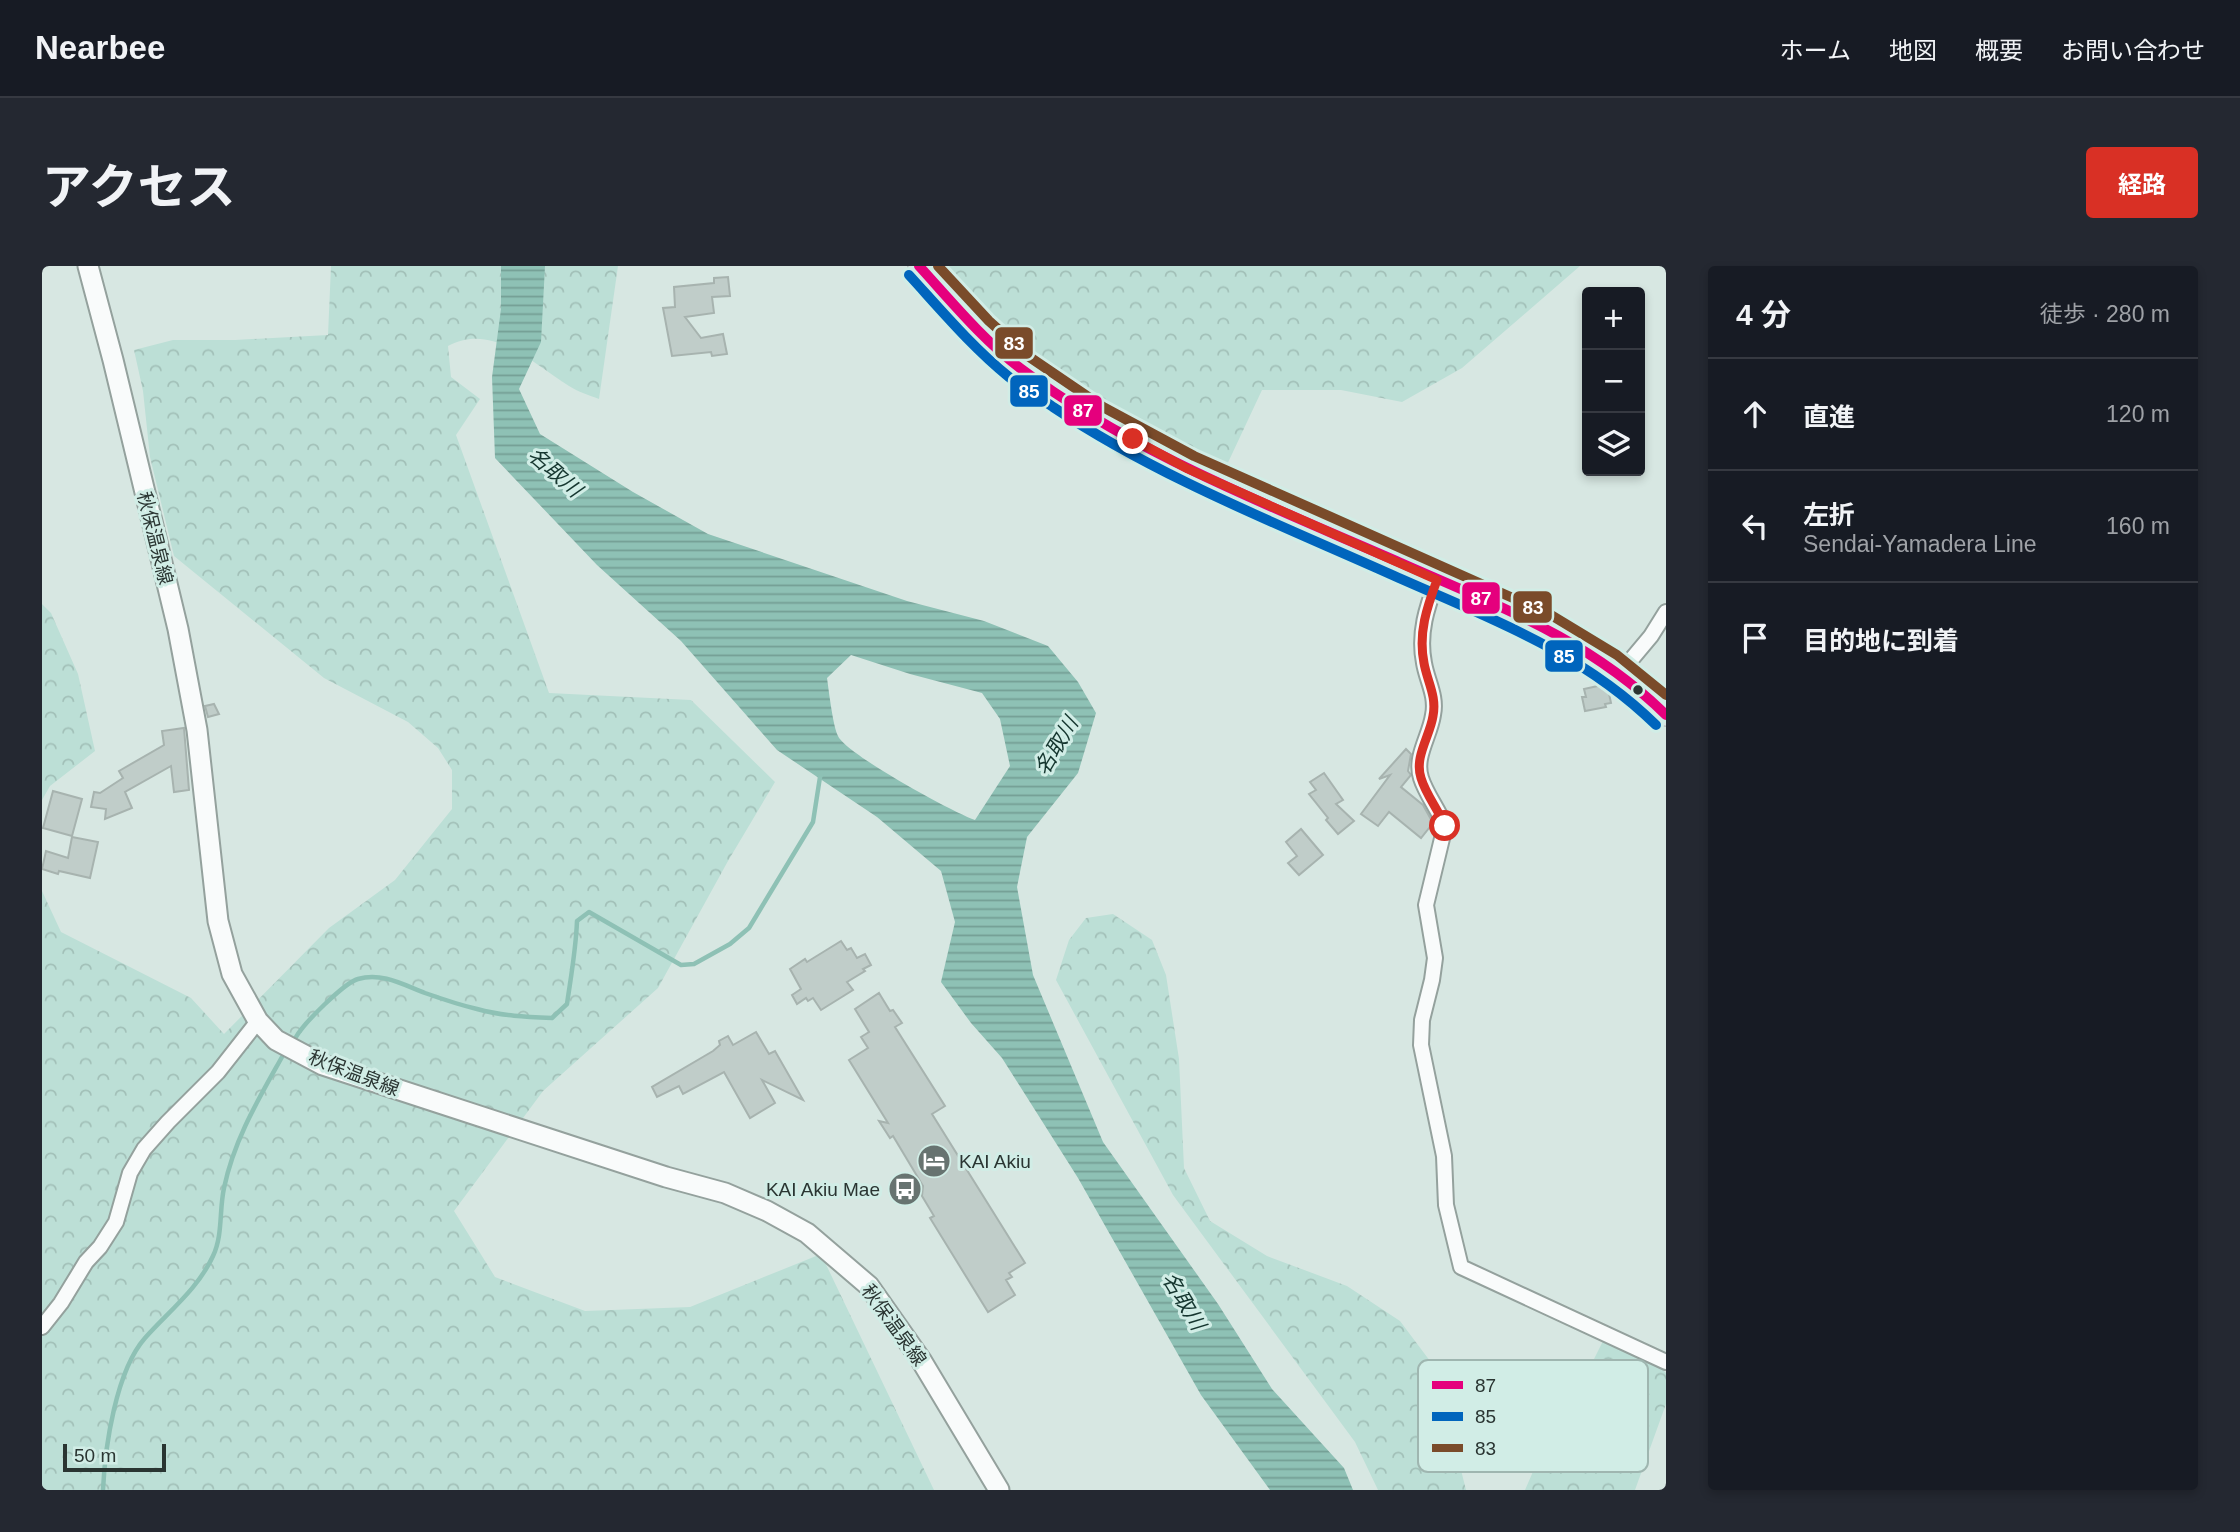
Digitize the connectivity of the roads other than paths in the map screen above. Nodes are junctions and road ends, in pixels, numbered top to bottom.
1 (88, 266) edge
2 (919, 266) edge
3 (1437, 580) junction
4 (1666, 612) edge
5 (1620, 674) junction
6 (1666, 715) edge
7 (258, 1021) junction
8 (42, 1327) edge
9 (1666, 1362) edge
10 (999, 1490) edge

1 - 7 main road, 秋保温泉線
2 - 3 main road
3 - 5 main road
3 - 9 street
4 - 5 street
5 - 6 main road
7 - 8 street
7 - 10 main road, 秋保温泉線

